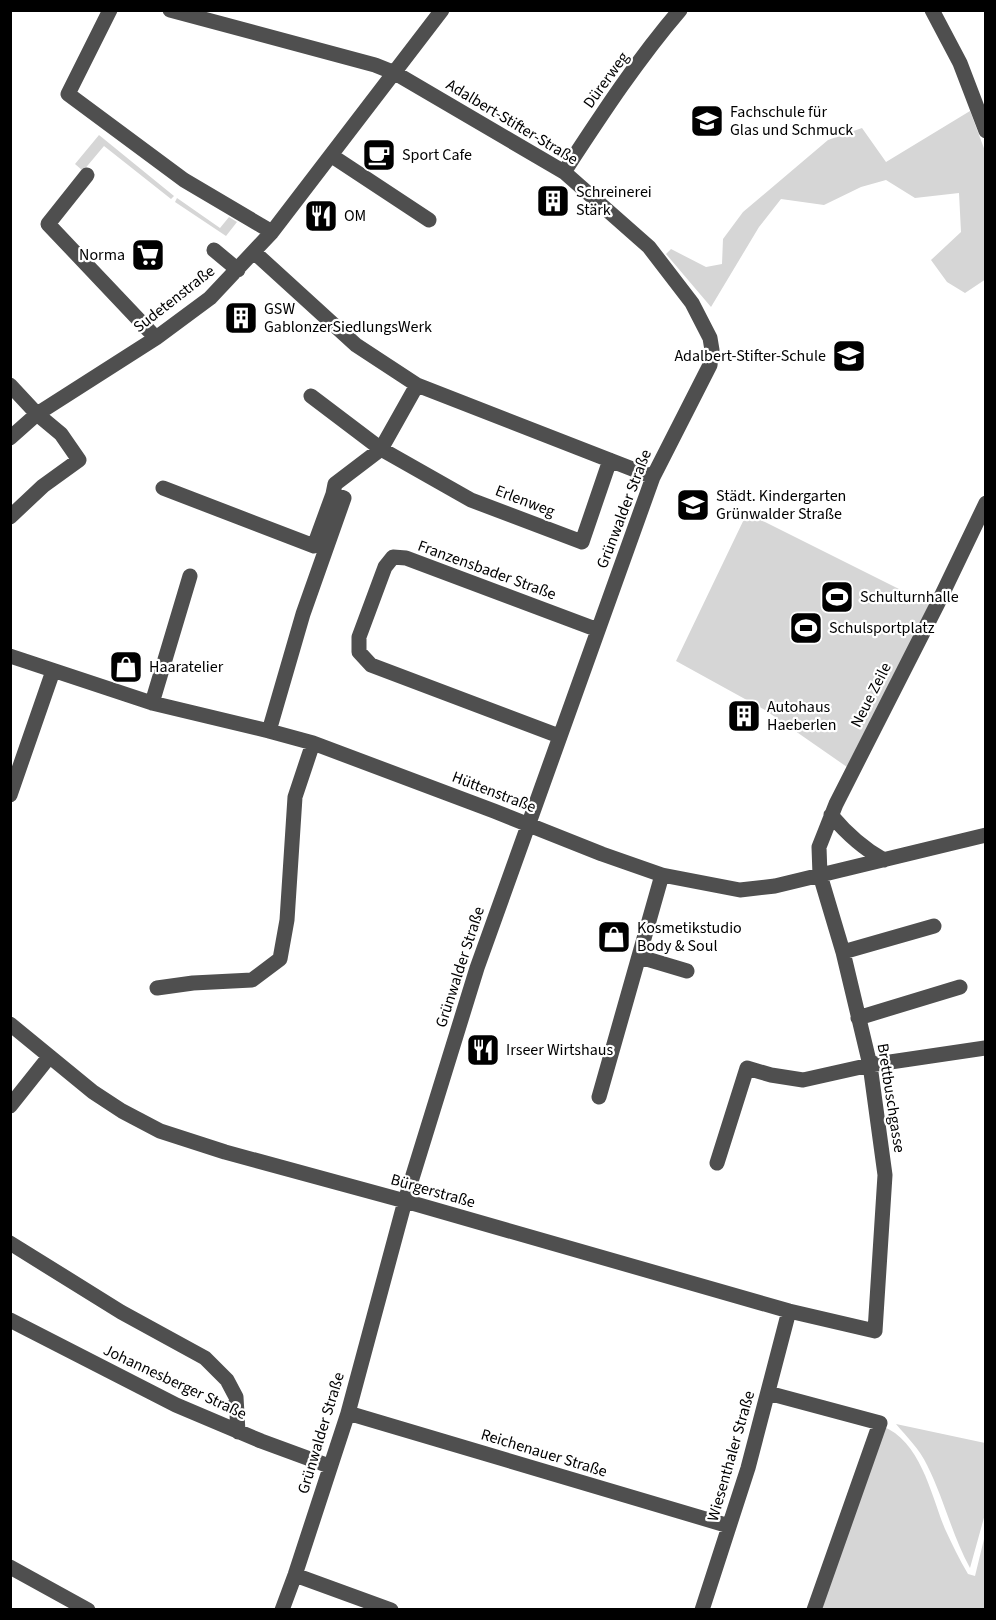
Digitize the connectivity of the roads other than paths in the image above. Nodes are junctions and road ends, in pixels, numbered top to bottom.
1 (110, 10) edge
2 (170, 10) edge
3 (442, 10) edge
4 (680, 10) edge
5 (932, 10) edge
6 (395, 73) junction
7 (986, 131) edge
8 (332, 156) junction
9 (564, 172) junction
10 (87, 175) dead end
11 (429, 220) dead end
12 (272, 232) junction
13 (214, 250) dead end
14 (254, 252) junction
15 (238, 270) junction
16 (156, 338) junction
17 (712, 350) joint
18 (10, 385) edge
19 (417, 385) junction
20 (311, 396) dead end
21 (37, 414) junction
22 (10, 438) edge
23 (381, 449) junction
24 (610, 460) junction
25 (652, 477) junction
26 (163, 488) dead end
27 (333, 494) junction
28 (986, 503) edge
29 (10, 517) edge
30 (190, 576) dead end
31 (598, 630) junction
32 (10, 656) edge
33 (53, 671) junction
34 (152, 703) junction
35 (270, 731) junction
36 (559, 736) junction
37 (313, 744) junction
38 (10, 795) edge
39 (831, 815) junction
40 (528, 824) junction
41 (986, 835) edge
42 (884, 860) junction
43 (662, 875) junction
44 (820, 875) junction
45 (934, 926) dead end
46 (843, 952) junction
47 (640, 957) junction
48 (687, 971) dead end
49 (960, 987) dead end
50 (157, 988) dead end
51 (858, 1018) junction
52 (10, 1024) edge
53 (985, 1048) edge
54 (49, 1057) junction
55 (870, 1065) junction
56 (599, 1097) dead end
57 (10, 1106) edge
58 (717, 1163) dead end
59 (405, 1201) junction
60 (10, 1243) edge
61 (789, 1311) junction
62 (10, 1320) edge
63 (875, 1331) joint
64 (768, 1393) junction
65 (348, 1413) junction
66 (238, 1432) junction
67 (329, 1466) junction
68 (729, 1527) junction
69 (10, 1567) edge
70 (295, 1575) junction
71 (86, 1609) edge
72 (282, 1610) edge
73 (391, 1610) edge
74 (702, 1610) edge
75 (814, 1610) edge

1 - 12 street
2 - 6 street, Adalbert-Stifter-Straße
3 - 6 street, Sudetenstraße
4 - 9 street, Dürerweg
5 - 7 street
6 - 8 street, Sudetenstraße
6 - 9 street, Adalbert-Stifter-Straße
8 - 11 street
8 - 12 street, Sudetenstraße
9 - 17 street, Adalbert-Stifter-Straße
10 - 16 street
12 - 14 street, Sudetenstraße
13 - 15 street
14 - 15 street, Sudetenstraße
14 - 19 street
15 - 16 street, Sudetenstraße
16 - 21 street, Sudetenstraße
17 - 25 street, Grünwalder Straße
18 - 21 street
19 - 23 street
19 - 24 street
20 - 23 street, Erlenweg
21 - 22 street, Sudetenstraße
21 - 29 street
23 - 24 street, Erlenweg
23 - 27 street
24 - 25 street
25 - 31 street, Grünwalder Straße
26 - 27 street
27 - 35 street
28 - 39 street, Neue Zeile
30 - 34 street
31 - 36 street, Grünwalder Straße
31 - 36 street, Franzensbader Straße
32 - 33 street, Hüttenstraße
33 - 34 street, Hüttenstraße
33 - 38 street
34 - 35 street, Hüttenstraße
35 - 37 street, Hüttenstraße
36 - 40 street, Grünwalder Straße
37 - 40 street, Hüttenstraße
37 - 50 street
39 - 42 street
39 - 44 street, Neue Zeile
40 - 43 street, Hüttenstraße
40 - 59 street, Grünwalder Straße
41 - 42 street, Hüttenstraße
42 - 44 street, Hüttenstraße
43 - 44 street, Hüttenstraße
43 - 47 street
44 - 46 street, Brettbuschgasse
45 - 46 street
46 - 51 street, Brettbuschgasse
47 - 48 street
47 - 56 street
49 - 51 street
51 - 55 street, Brettbuschgasse
52 - 54 street, Bürgerstraße
53 - 55 street
54 - 57 street
54 - 59 street, Bürgerstraße
55 - 58 street
55 - 63 street, Brettbuschgasse
59 - 61 street, Bürgerstraße
59 - 65 street, Grünwalder Straße
60 - 66 street
61 - 63 street, Bürgerstraße
61 - 64 street, Wiesenthaler Straße
62 - 66 street, Johannesberger Straße
64 - 68 street, Wiesenthaler Straße
64 - 75 street
65 - 67 street, Grünwalder Straße
65 - 68 street, Reichenauer Straße
66 - 67 street, Johannesberger Straße
67 - 70 street, Grünwalder Straße
68 - 74 street, Wiesenthaler Straße
69 - 71 street
70 - 72 street, Grünwalder Straße
70 - 73 street

